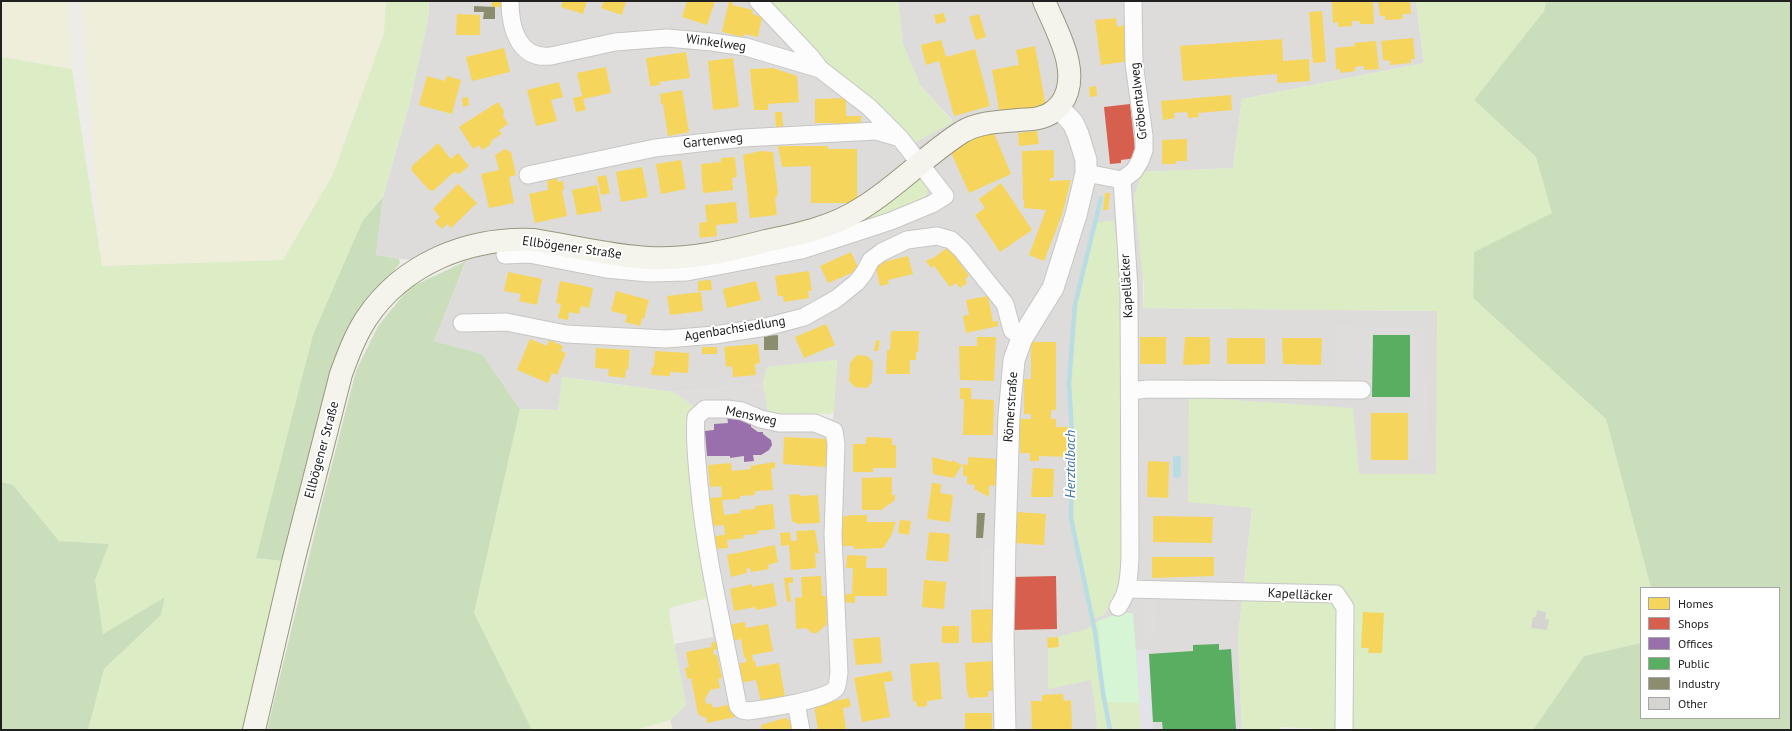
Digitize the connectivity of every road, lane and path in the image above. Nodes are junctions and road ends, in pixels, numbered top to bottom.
1 (510, 1) edge
2 (758, 1) edge
3 (1044, 1) edge
4 (1133, 1) edge
5 (820, 69) junction
6 (1058, 107) junction
7 (900, 138) junction
8 (921, 163) junction
9 (1086, 173) junction
10 (528, 175) dead end
11 (1122, 180) junction
12 (505, 255) dead end
13 (462, 323) dead end
14 (1022, 338) junction
15 (1362, 390) dead end
16 (1130, 391) junction
17 (1127, 589) junction
18 (1118, 607) dead end
19 (796, 703) junction
20 (254, 730) edge
21 (801, 730) edge
22 (1005, 730) edge
23 (1344, 730) edge

1 - 5 street, Winkelweg
2 - 5 street
3 - 6 main road
4 - 11 street, Gröbentalweg
5 - 7 street, Winkelweg
6 - 8 main road
6 - 9 street, Römerstraße
7 - 8 street, Winkelweg
7 - 10 street, Gartenweg
8 - 12 street
8 - 20 main road, Ellbögener Straße
9 - 11 street
9 - 14 street, Römerstraße
11 - 16 street, Kapelläcker
13 - 14 street, Agenbachsiedlung
14 - 22 street, Römerstraße
15 - 16 street
16 - 17 street, Kapelläcker
17 - 18 street, Kapelläcker
17 - 23 street, Kapelläcker
19 - 19 street, Mensweg
19 - 21 street

